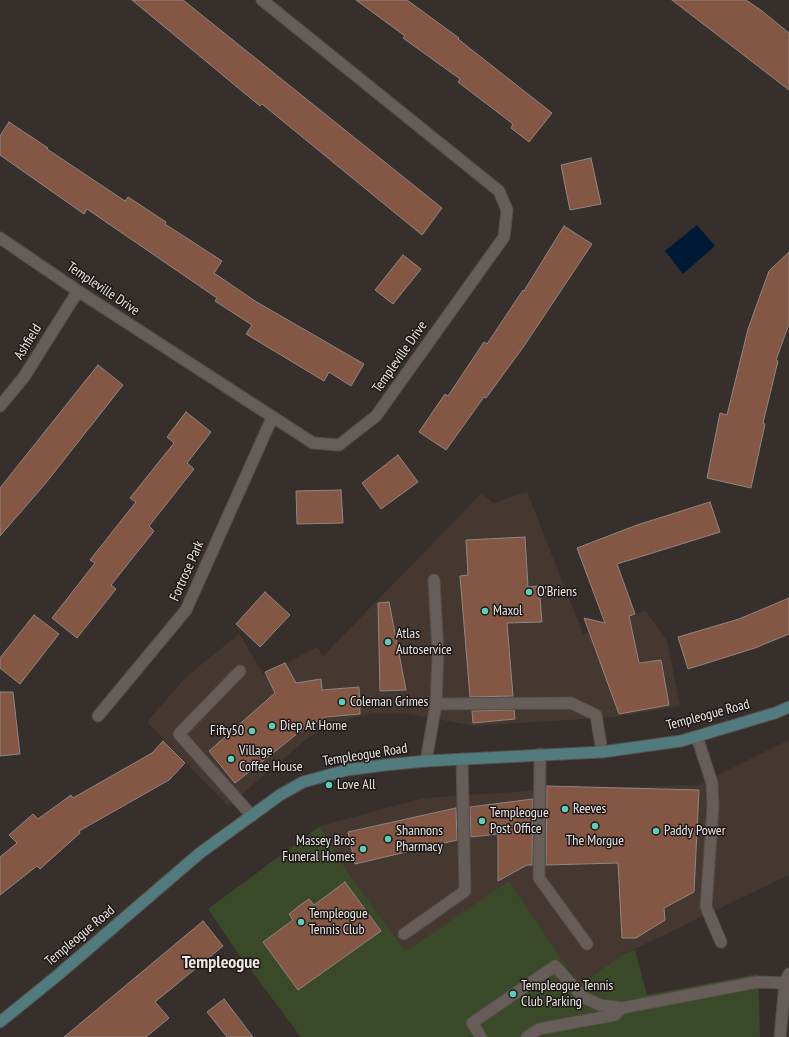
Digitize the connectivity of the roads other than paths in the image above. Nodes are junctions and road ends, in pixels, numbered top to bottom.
1 (262, 0) edge
2 (0, 238) edge
3 (78, 291) junction
4 (0, 406) edge
5 (272, 418) junction
6 (434, 580) dead end
7 (240, 671) dead end
8 (436, 704) junction
9 (789, 707) edge
10 (98, 716) dead end
11 (697, 737) junction
12 (602, 752) junction
13 (540, 754) junction
14 (462, 759) junction
15 (426, 761) junction
16 (252, 816) junction
17 (404, 934) dead end
18 (721, 942) dead end
19 (587, 944) dead end
20 (787, 979) edge
21 (622, 1008) junction
22 (0, 1022) edge
23 (482, 1037) edge
24 (527, 1037) edge
25 (780, 1037) edge

1 - 5 street, Templeville Drive
2 - 3 street, Templeville Drive
3 - 4 street, Ashfield
3 - 5 street, Templeville Drive
5 - 10 street, Fortrose Park
6 - 8 street
7 - 16 street
8 - 12 street
8 - 15 street
9 - 11 main road, Templeogue Road
11 - 12 main road, Templeogue Road
11 - 18 street
12 - 13 main road, Templeogue Road
13 - 14 main road, Templeogue Road
13 - 19 street
14 - 15 main road, Templeogue Road
14 - 17 street
15 - 16 main road, Templeogue Road
16 - 22 main road, Templeogue Road
20 - 21 street
20 - 25 street
21 - 23 street
21 - 24 street

